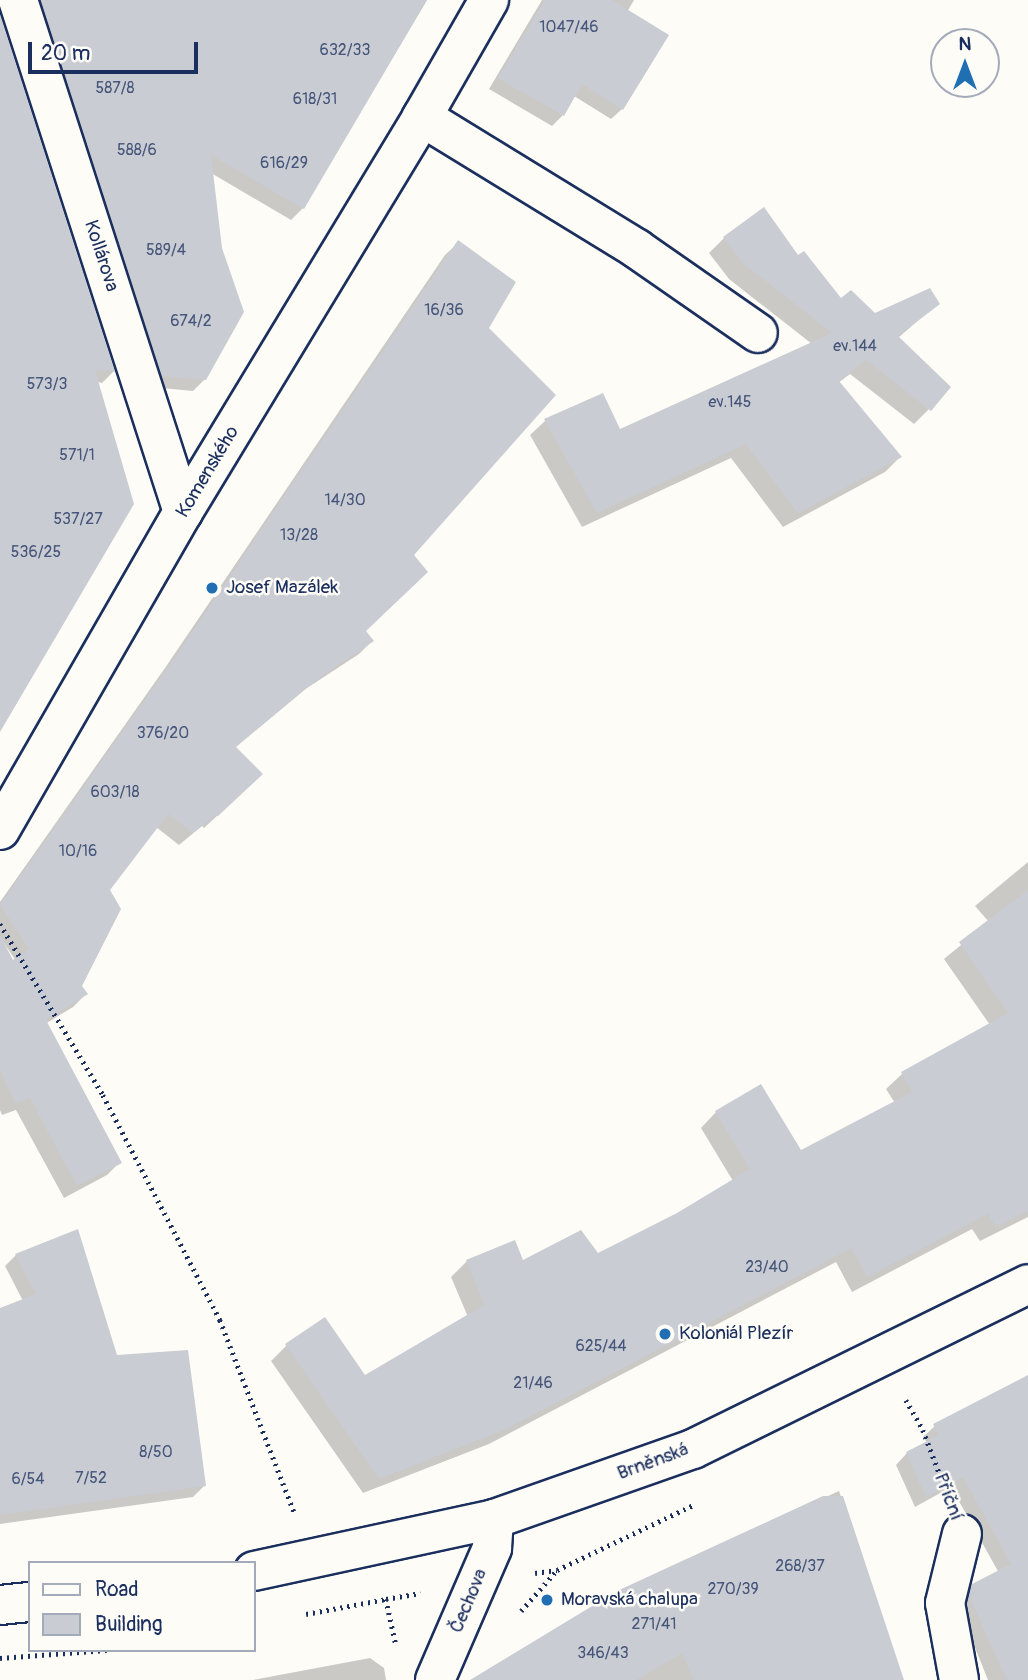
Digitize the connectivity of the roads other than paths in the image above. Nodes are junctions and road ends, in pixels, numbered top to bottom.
1 (19, 0) edge
2 (489, 0) edge
3 (422, 117) junction
4 (758, 333) dead end
5 (183, 512) junction
6 (0, 830) edge
7 (1028, 1284) edge
8 (494, 1519) junction
9 (962, 1534) road end
10 (256, 1571) edge
11 (28, 1602) edge
12 (0, 1605) edge
13 (435, 1680) edge
14 (959, 1680) edge

1 - 5 street, Kollárova
2 - 3 street, Komenského
3 - 4 street
3 - 5 street, Komenského
5 - 6 street, Komenského
7 - 8 street, Brněnská
8 - 10 street, Brněnská
8 - 13 street, Čechova
9 - 14 street, Příční
11 - 12 street

